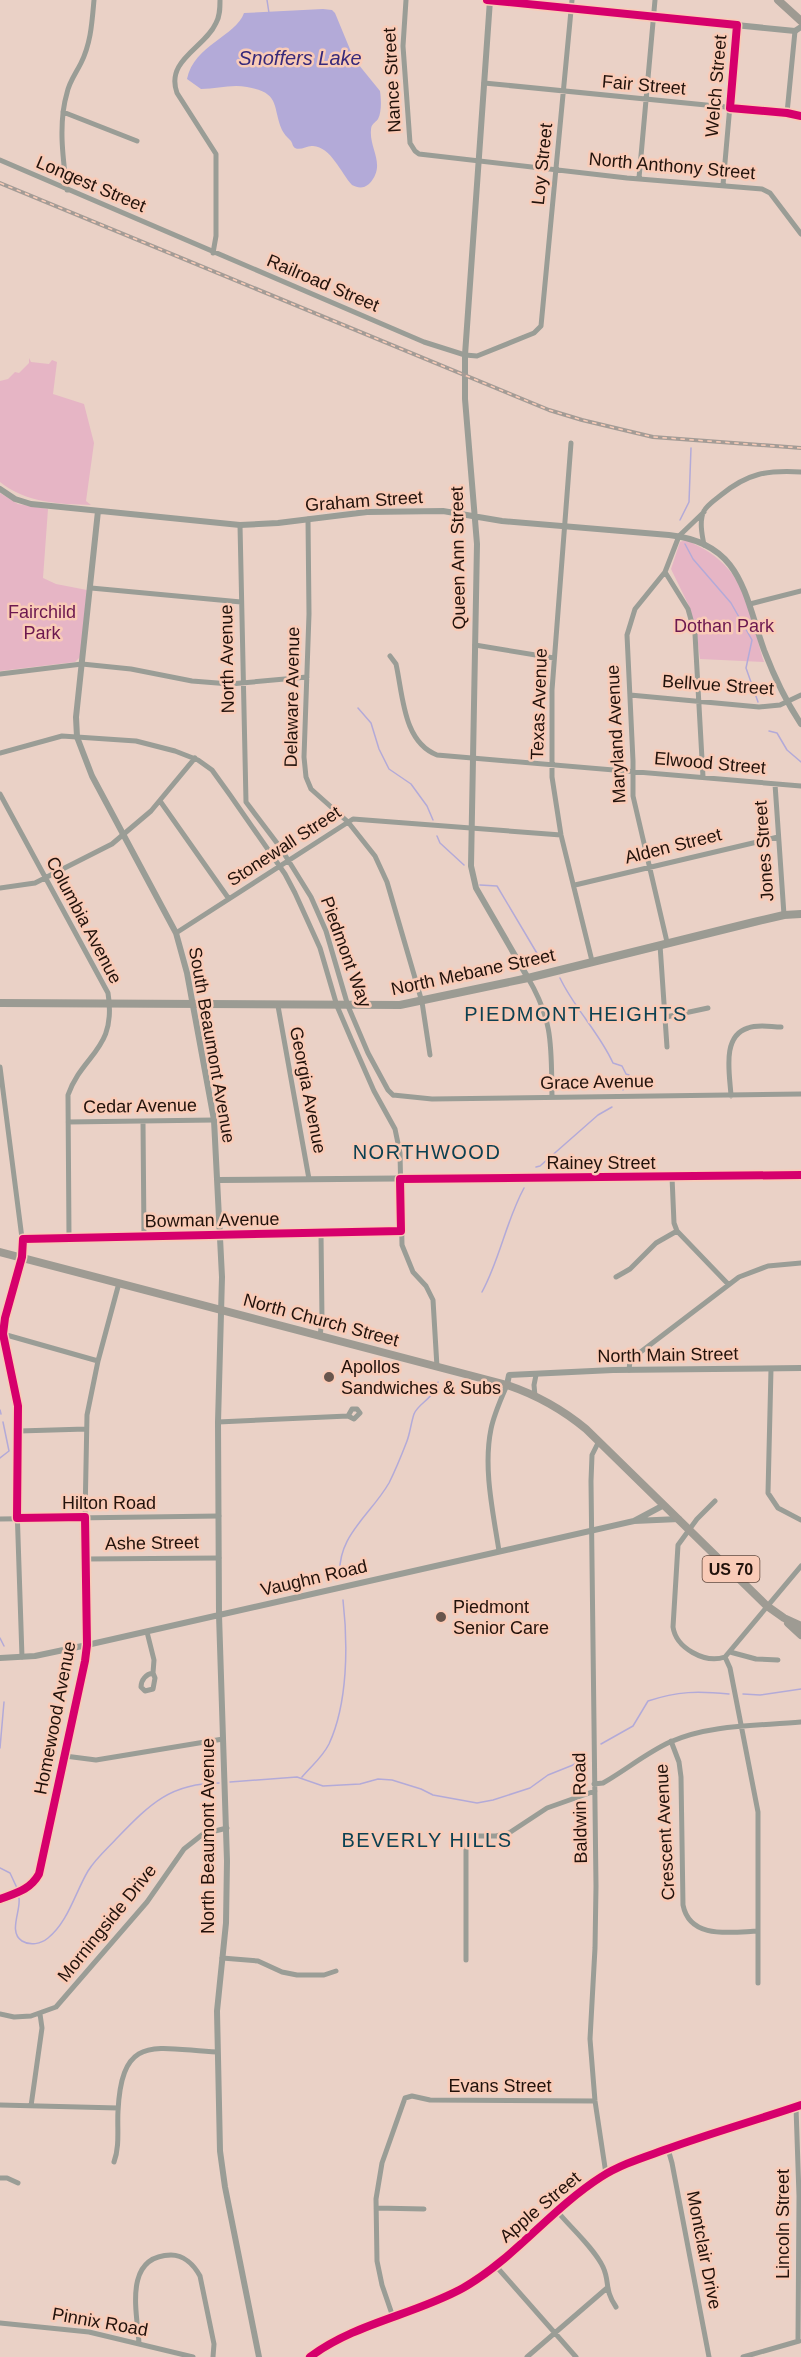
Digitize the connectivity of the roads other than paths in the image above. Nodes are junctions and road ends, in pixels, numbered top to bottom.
1 (94, 0) edge
2 (220, 0) edge
3 (406, 0) edge
4 (489, 0) edge
5 (572, 0) edge
6 (655, 0) edge
7 (778, 0) edge
8 (572, 8) junction
9 (654, 16) junction
10 (801, 21) edge
11 (737, 25) junction
12 (798, 29) edge
13 (484, 83) junction
14 (564, 91) junction
15 (647, 99) junction
16 (730, 108) junction
17 (63, 112) junction
18 (787, 113) junction
19 (801, 116) edge
20 (137, 141) dead end
21 (419, 154) joint
22 (0, 160) edge
23 (479, 162) junction
24 (556, 170) junction
25 (639, 178) junction
26 (723, 185) junction
27 (66, 190) junction
28 (801, 234) edge
29 (171, 235) joint
30 (213, 253) junction
31 (465, 355) junction
32 (571, 443) dead end
33 (801, 472) edge
34 (0, 489) edge
35 (98, 511) junction
36 (704, 512) junction
37 (475, 516) junction
38 (308, 519) junction
39 (240, 525) junction
40 (565, 526) junction
41 (679, 536) junction
42 (704, 544) junction
43 (665, 572) junction
44 (91, 588) junction
45 (801, 591) edge
46 (241, 602) junction
47 (750, 604) junction
48 (475, 645) junction
49 (390, 656) dead end
50 (554, 658) junction
51 (82, 664) junction
52 (0, 674) edge
53 (306, 677) junction
54 (243, 684) junction
55 (630, 695) junction
56 (801, 695) edge
57 (699, 701) junction
58 (786, 703) junction
59 (801, 724) edge
60 (77, 737) junction
61 (0, 753) edge
62 (472, 757) junction
63 (195, 758) junction
64 (552, 764) junction
65 (632, 771) junction
66 (703, 777) junction
67 (775, 784) junction
68 (801, 786) edge
69 (245, 793) junction
70 (0, 794) edge
71 (230, 795) junction
72 (160, 801) junction
73 (348, 822) junction
74 (471, 829) junction
75 (124, 836) junction
76 (561, 836) junction
77 (778, 837) junction
78 (289, 861) junction
79 (280, 866) junction
80 (649, 868) junction
81 (45, 879) junction
82 (575, 885) junction
83 (0, 888) edge
84 (229, 898) junction
85 (801, 914) edge
86 (784, 915) junction
87 (176, 933) junction
88 (663, 944) junction
89 (592, 961) junction
90 (528, 978) junction
91 (422, 1002) junction
92 (0, 1003) edge
93 (109, 1004) junction
94 (193, 1005) junction
95 (278, 1006) junction
96 (338, 1006) junction
97 (348, 1006) junction
98 (708, 1008) dead end
99 (666, 1017) junction
100 (781, 1027) dead end
101 (667, 1047) dead end
102 (430, 1056) dead end
103 (0, 1067) edge
104 (393, 1095) junction
105 (801, 1095) edge
106 (731, 1096) junction
107 (552, 1097) junction
108 (381, 1103) junction
109 (214, 1120) junction
110 (68, 1122) junction
111 (143, 1122) junction
112 (801, 1175) edge
113 (672, 1178) junction
114 (309, 1179) junction
115 (400, 1179) junction
116 (218, 1180) junction
117 (401, 1231) junction
118 (676, 1231) junction
119 (321, 1233) junction
120 (220, 1236) junction
121 (69, 1237) junction
122 (144, 1237) junction
123 (23, 1239) junction
124 (0, 1252) edge
125 (22, 1257) junction
126 (801, 1263) edge
127 (616, 1277) dead end
128 (119, 1283) junction
129 (728, 1284) junction
130 (221, 1310) junction
131 (3, 1334) junction
132 (320, 1336) junction
133 (98, 1361) junction
134 (437, 1366) junction
135 (801, 1368) edge
136 (771, 1369) junction
137 (629, 1370) junction
138 (536, 1375) junction
139 (507, 1385) junction
140 (535, 1396) junction
141 (348, 1416) dead end
142 (218, 1422) junction
143 (86, 1429) junction
144 (19, 1431) junction
145 (599, 1442) junction
146 (715, 1501) dead end
147 (664, 1505) junction
148 (219, 1516) junction
149 (85, 1517) junction
150 (17, 1518) junction
151 (0, 1519) edge
152 (679, 1519) junction
153 (801, 1520) edge
154 (634, 1521) junction
155 (689, 1529) junction
156 (592, 1531) junction
157 (499, 1551) junction
158 (219, 1558) junction
159 (86, 1559) junction
160 (801, 1566) edge
161 (767, 1606) junction
162 (219, 1615) junction
163 (784, 1618) junction
164 (801, 1626) edge
165 (147, 1632) junction
166 (801, 1635) edge
167 (87, 1646) junction
168 (730, 1652) junction
169 (22, 1657) junction
170 (0, 1658) edge
171 (725, 1658) junction
172 (778, 1660) dead end
173 (153, 1673) dead end
174 (801, 1722) edge
175 (742, 1726) junction
176 (223, 1739) junction
177 (671, 1742) junction
178 (65, 1756) junction
179 (595, 1788) junction
180 (227, 1828) junction
181 (0, 1899) edge
182 (758, 1932) junction
183 (222, 1958) junction
184 (466, 1960) dead end
185 (336, 1971) dead end
186 (758, 1983) dead end
187 (0, 2014) edge
188 (40, 2014) junction
189 (217, 2052) junction
190 (595, 2101) junction
191 (0, 2105) edge
192 (31, 2106) junction
193 (798, 2106) edge
194 (118, 2108) junction
195 (668, 2149) junction
196 (114, 2162) dead end
197 (606, 2174) junction
198 (0, 2178) edge
199 (18, 2183) dead end
200 (800, 2196) edge
201 (376, 2208) junction
202 (424, 2209) dead end
203 (557, 2211) junction
204 (495, 2265) junction
205 (607, 2288) junction
206 (616, 2307) dead end
207 (393, 2317) junction
208 (0, 2323) edge
209 (554, 2333) junction
210 (799, 2341) edge
211 (139, 2343) junction
212 (193, 2357) edge
213 (213, 2357) edge
214 (259, 2357) edge
215 (310, 2357) edge
216 (527, 2357) edge
217 (576, 2357) edge
218 (709, 2357) edge
219 (743, 2357) edge

1 - 17 street
2 - 30 street
3 - 21 street, Nance Street
4 - 8 street
4 - 13 street, Queen Ann Street
5 - 8 street, Loy Street
6 - 9 street
7 - 10 highway
8 - 9 street
8 - 14 street, Loy Street
9 - 11 street
9 - 15 street
11 - 12 street
11 - 16 street, Welch Street
12 - 18 street
13 - 14 street, Fair Street
13 - 23 street, Queen Ann Street
14 - 15 street, Fair Street
14 - 24 street, Loy Street
15 - 16 street, Fair Street
15 - 25 street
16 - 18 street, Fair Street
16 - 26 street, Welch Street
17 - 20 street
17 - 27 street
18 - 19 street, Fair Street
21 - 23 street, North Anthony Street
22 - 27 street, Longest Street
23 - 24 street, North Anthony Street
23 - 31 street, Queen Ann Street
24 - 25 street, North Anthony Street
24 - 31 street, Loy Street
25 - 26 street, North Anthony Street
26 - 28 street, North Anthony Street
27 - 29 street, Longest Street
29 - 30 street, Railroad Street
30 - 31 street, Railroad Street
31 - 37 street, Queen Ann Street
32 - 40 street, Texas Avenue
33 - 36 street
34 - 35 street, Graham Street
35 - 39 street, Graham Street
35 - 44 street
36 - 41 street
36 - 42 street
37 - 38 street, Graham Street
37 - 40 street, Graham Street
37 - 48 street, Queen Ann Street
38 - 39 street, Graham Street
38 - 53 street, Delaware Avenue
39 - 46 street, North Avenue
40 - 41 street, Graham Street
40 - 50 street, Texas Avenue
41 - 42 street, Graham Street
41 - 43 street, Maryland Avenue
42 - 47 street, Graham Street
43 - 55 street, Maryland Avenue
43 - 57 street
44 - 46 street
44 - 51 street
45 - 47 street
46 - 54 street, North Avenue
47 - 58 street, Graham Street
48 - 50 street
48 - 62 street, Queen Ann Street
49 - 62 street, Elwood Street
50 - 64 street, Texas Avenue
51 - 52 street
51 - 54 street
51 - 60 street
53 - 54 street
53 - 73 street, Delaware Avenue
54 - 69 street, North Avenue
55 - 57 street, Bellvue Street
55 - 65 street, Maryland Avenue
56 - 58 street, Bellvue Street
57 - 58 street, Bellvue Street
57 - 66 street
58 - 59 street, Graham Street
60 - 61 street, Piedmont Way
60 - 63 street, Piedmont Way
60 - 75 street, South Beaumont Avenue
62 - 64 street, Elwood Street
62 - 74 street, Queen Ann Street
63 - 71 street, Piedmont Way
63 - 72 street
64 - 65 street, Elwood Street
64 - 76 street, Texas Avenue
65 - 66 street, Elwood Street
65 - 80 street, Maryland Avenue
66 - 67 street, Elwood Street
67 - 68 street, Elwood Street
67 - 77 street, Jones Street
69 - 71 street
69 - 78 street, Piedmont Way
70 - 81 street, Columbia Avenue
71 - 79 street, Piedmont Way
72 - 75 street
72 - 84 street
73 - 74 street, Stonewall Street
73 - 78 street, Stonewall Street
73 - 91 street, Delaware Avenue
74 - 76 street, Stonewall Street
74 - 90 street, Queen Ann Street
75 - 81 street
75 - 87 street, South Beaumont Avenue
76 - 82 street, Texas Avenue
77 - 80 street, Alden Street
77 - 86 street, Jones Street
78 - 79 street, Stonewall Street
78 - 97 street, Piedmont Way
79 - 84 street, Stonewall Street
79 - 96 street, Piedmont Way
80 - 82 street, Alden Street
80 - 88 street, Maryland Avenue
81 - 83 street
81 - 93 street, Columbia Avenue
82 - 89 street, Texas Avenue
84 - 87 street, Stonewall Street
85 - 86 main road, North Mebane Street
86 - 88 main road, North Mebane Street
87 - 94 street, South Beaumont Avenue
88 - 89 main road, North Mebane Street
88 - 99 street, Maryland Avenue
89 - 90 main road, North Mebane Street
90 - 91 main road, North Mebane Street
90 - 107 street, Queen Ann Street
91 - 97 main road, North Mebane Street
91 - 102 street, Delaware Avenue
92 - 93 main road, North Mebane Street
93 - 94 main road, North Mebane Street
93 - 110 street, Columbia Avenue
94 - 95 main road, North Mebane Street
94 - 109 street, South Beaumont Avenue
95 - 96 main road, North Mebane Street
95 - 114 street, Georgia Avenue
96 - 97 main road, North Mebane Street
96 - 108 street, Piedmont Way
97 - 104 street, Piedmont Way
98 - 99 street
99 - 101 street, Maryland Avenue
100 - 106 street
103 - 123 street
104 - 107 street, Grace Avenue
104 - 108 street
105 - 106 street, Grace Avenue
106 - 107 street, Grace Avenue
108 - 115 street, Piedmont Way
109 - 111 street, Cedar Avenue
109 - 116 street, South Beaumont Avenue
110 - 111 street, Cedar Avenue
110 - 121 street, Columbia Avenue
111 - 122 street
112 - 113 street, Rainey Street
113 - 115 street, Rainey Street
113 - 118 street
114 - 115 street, Rainey Street
114 - 116 street, Rainey Street
115 - 117 street, Piedmont Way
116 - 120 street, South Beaumont Avenue
117 - 119 street, Bowman Avenue
117 - 134 street, Piedmont Way
118 - 127 street
118 - 129 street
119 - 120 street, Bowman Avenue
119 - 132 street
120 - 122 street, Bowman Avenue
120 - 130 street, South Beaumont Avenue
121 - 122 street, Bowman Avenue
121 - 123 street, Bowman Avenue
123 - 125 street
124 - 125 main road, North Church Street / US 70
125 - 128 main road, North Church Street / US 70
125 - 131 street
126 - 129 street
128 - 130 main road, North Church Street / US 70
128 - 133 street, Homewood Avenue
129 - 137 street
130 - 132 main road, North Church Street / US 70
130 - 142 street, North Beaumont Avenue
131 - 133 street
131 - 144 street
132 - 134 main road, North Church Street / US 70
133 - 143 street, Homewood Avenue
134 - 139 main road, North Church Street / US 70
135 - 136 street, North Main Street
136 - 137 street, North Main Street
136 - 153 street
137 - 138 street, North Main Street
138 - 139 street, North Main Street
138 - 140 street
139 - 140 main road, North Church Street / US 70
139 - 157 street
140 - 145 main road, North Church Street / US 70
141 - 142 street
142 - 148 street, North Beaumont Avenue
143 - 144 street
143 - 149 street, Homewood Avenue
144 - 150 street
145 - 147 main road, North Church Street / US 70
145 - 156 street, Baldwin Road
146 - 155 street
147 - 152 main road, North Church Street / US 70
147 - 154 street, Vaughn Road
148 - 149 street, Hilton Road
148 - 158 street, North Beaumont Avenue
149 - 150 street, Hilton Road
149 - 159 street, Homewood Avenue
150 - 151 street, Hilton Road
150 - 169 street
152 - 154 street, Vaughn Road
152 - 155 main road, North Church Street / US 70
154 - 156 street, Vaughn Road
155 - 161 main road, North Church Street / US 70
155 - 171 street
156 - 157 street, Vaughn Road
156 - 179 street, Baldwin Road
157 - 162 street, Vaughn Road
158 - 159 street, Ashe Street
158 - 162 street, North Beaumont Avenue
159 - 167 street, Homewood Avenue
160 - 161 street
161 - 163 main road, North Church Street / US 70
161 - 168 street
162 - 165 street, Vaughn Road
162 - 176 street, North Beaumont Avenue
163 - 164 main road, North Church Street / US 70
163 - 166 main road, US 70
165 - 167 street, Vaughn Road
165 - 173 street
167 - 169 street, Vaughn Road
167 - 178 street, Homewood Avenue
168 - 171 street
168 - 172 street
169 - 170 street, Vaughn Road
171 - 175 street
174 - 175 street
175 - 177 street
175 - 182 street
176 - 178 street
176 - 180 street, North Beaumont Avenue
177 - 179 street
177 - 182 street, Crescent Avenue
178 - 181 street, Homewood Avenue
179 - 184 street
179 - 190 street, Baldwin Road
180 - 183 street, North Beaumont Avenue
180 - 188 street, Morningside Drive
182 - 186 street
183 - 185 street
183 - 189 street, North Beaumont Avenue
187 - 188 street
188 - 192 street
189 - 194 street
189 - 214 street, North Beaumont Avenue
190 - 197 street, Baldwin Road
190 - 201 street, Evans Street
191 - 192 street
192 - 194 street
193 - 195 street, Apple Street
193 - 200 street, Lincoln Street
194 - 196 street
195 - 197 street, Apple Street
195 - 218 street, Montclair Drive
197 - 203 street, Apple Street
198 - 199 street
200 - 210 street, Lincoln Street
201 - 202 street
201 - 207 street
203 - 204 street, Apple Street
203 - 205 street
204 - 207 street, Apple Street
204 - 209 street
205 - 206 street
205 - 209 street
207 - 215 street, Apple Street
208 - 211 street, Pinnix Road
209 - 216 street
209 - 217 street
210 - 219 street
211 - 212 street, Pinnix Road
211 - 213 street

